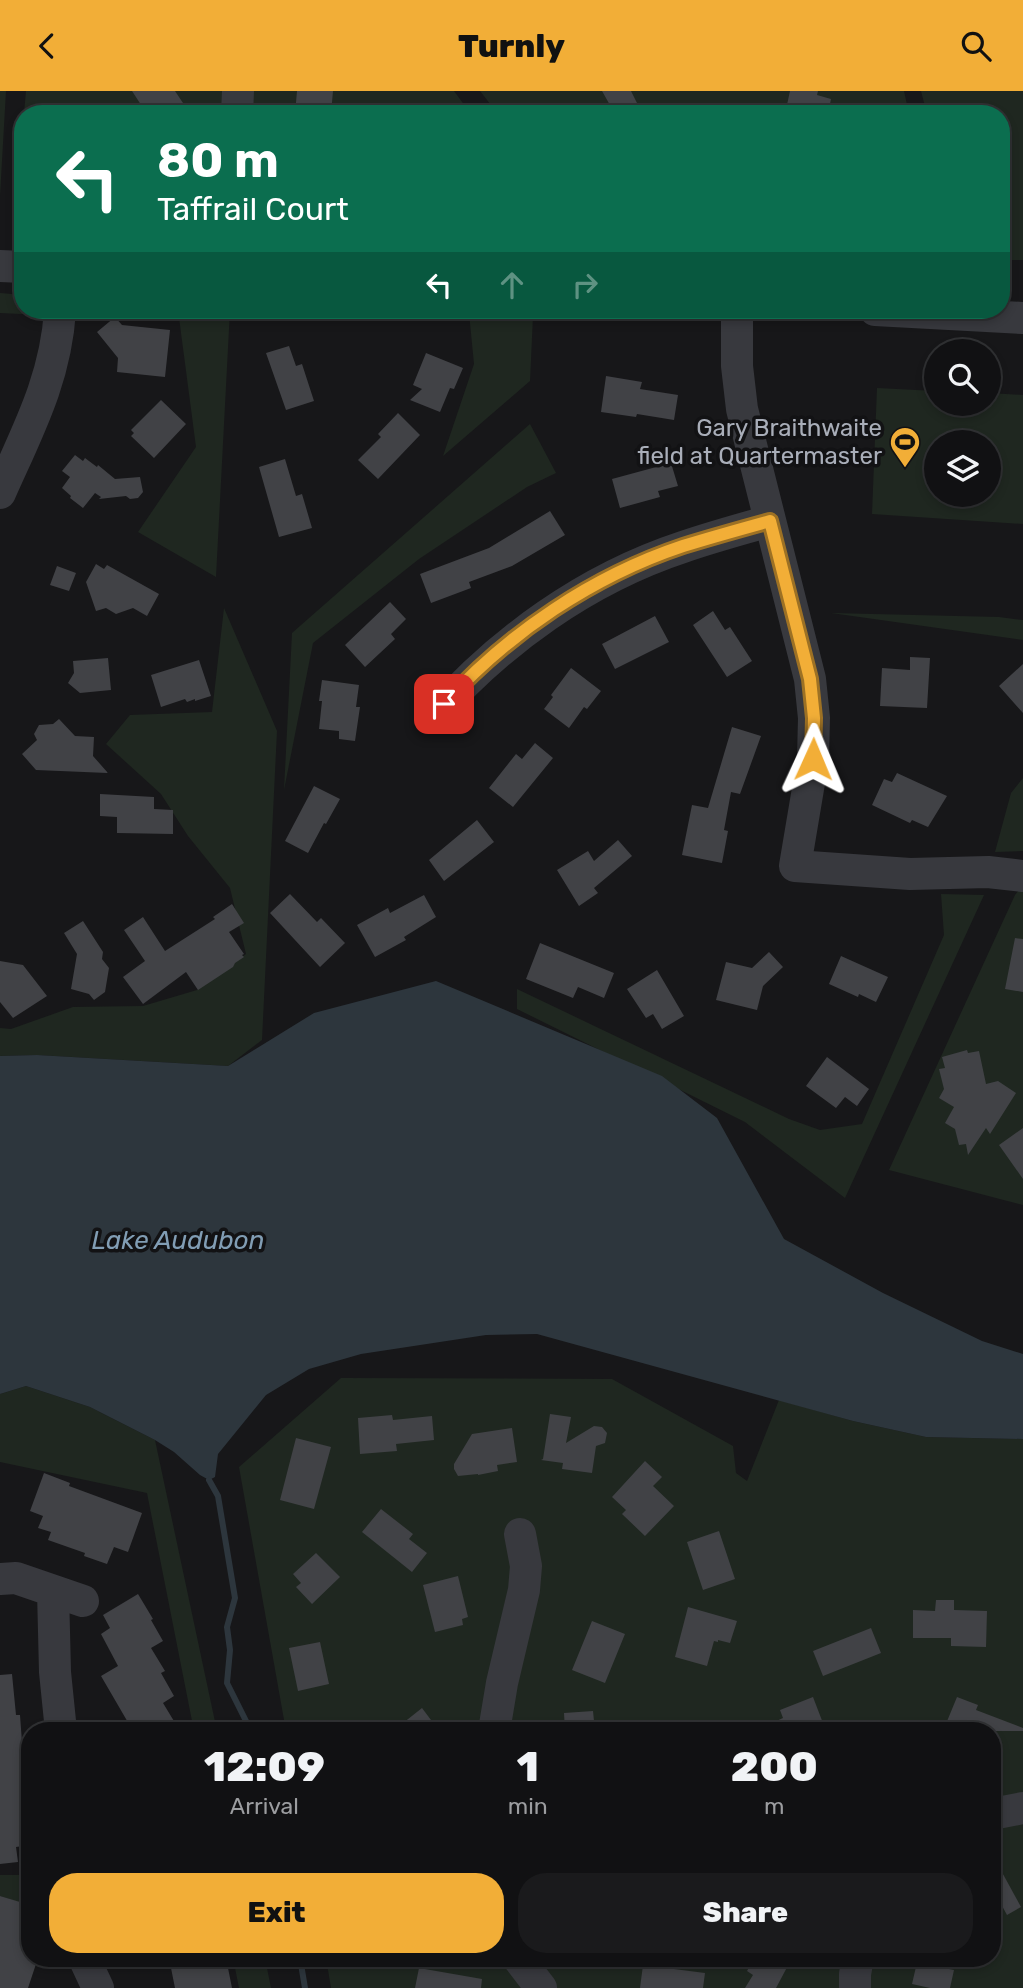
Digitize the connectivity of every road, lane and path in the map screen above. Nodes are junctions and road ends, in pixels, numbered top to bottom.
1 (59, 319) edge
2 (737, 319) edge
3 (0, 493) edge
4 (770, 521) junction
5 (433, 717) dead end
6 (1023, 876) edge
7 (520, 1534) dead end
8 (0, 1579) edge
9 (53, 1591) junction
10 (83, 1601) dead end
11 (60, 1722) edge
12 (496, 1722) edge
13 (1023, 1808) edge
14 (1001, 1812) edge
15 (88, 1967) edge
16 (525, 1967) edge
17 (857, 1967) edge
18 (98, 1988) edge
19 (541, 1988) edge
20 (855, 1988) edge

1 - 3 street
2 - 4 street
4 - 5 street
4 - 6 street
7 - 12 street
8 - 9 street
9 - 10 street
9 - 11 street
13 - 14 street
15 - 18 street
16 - 19 street
17 - 20 street

